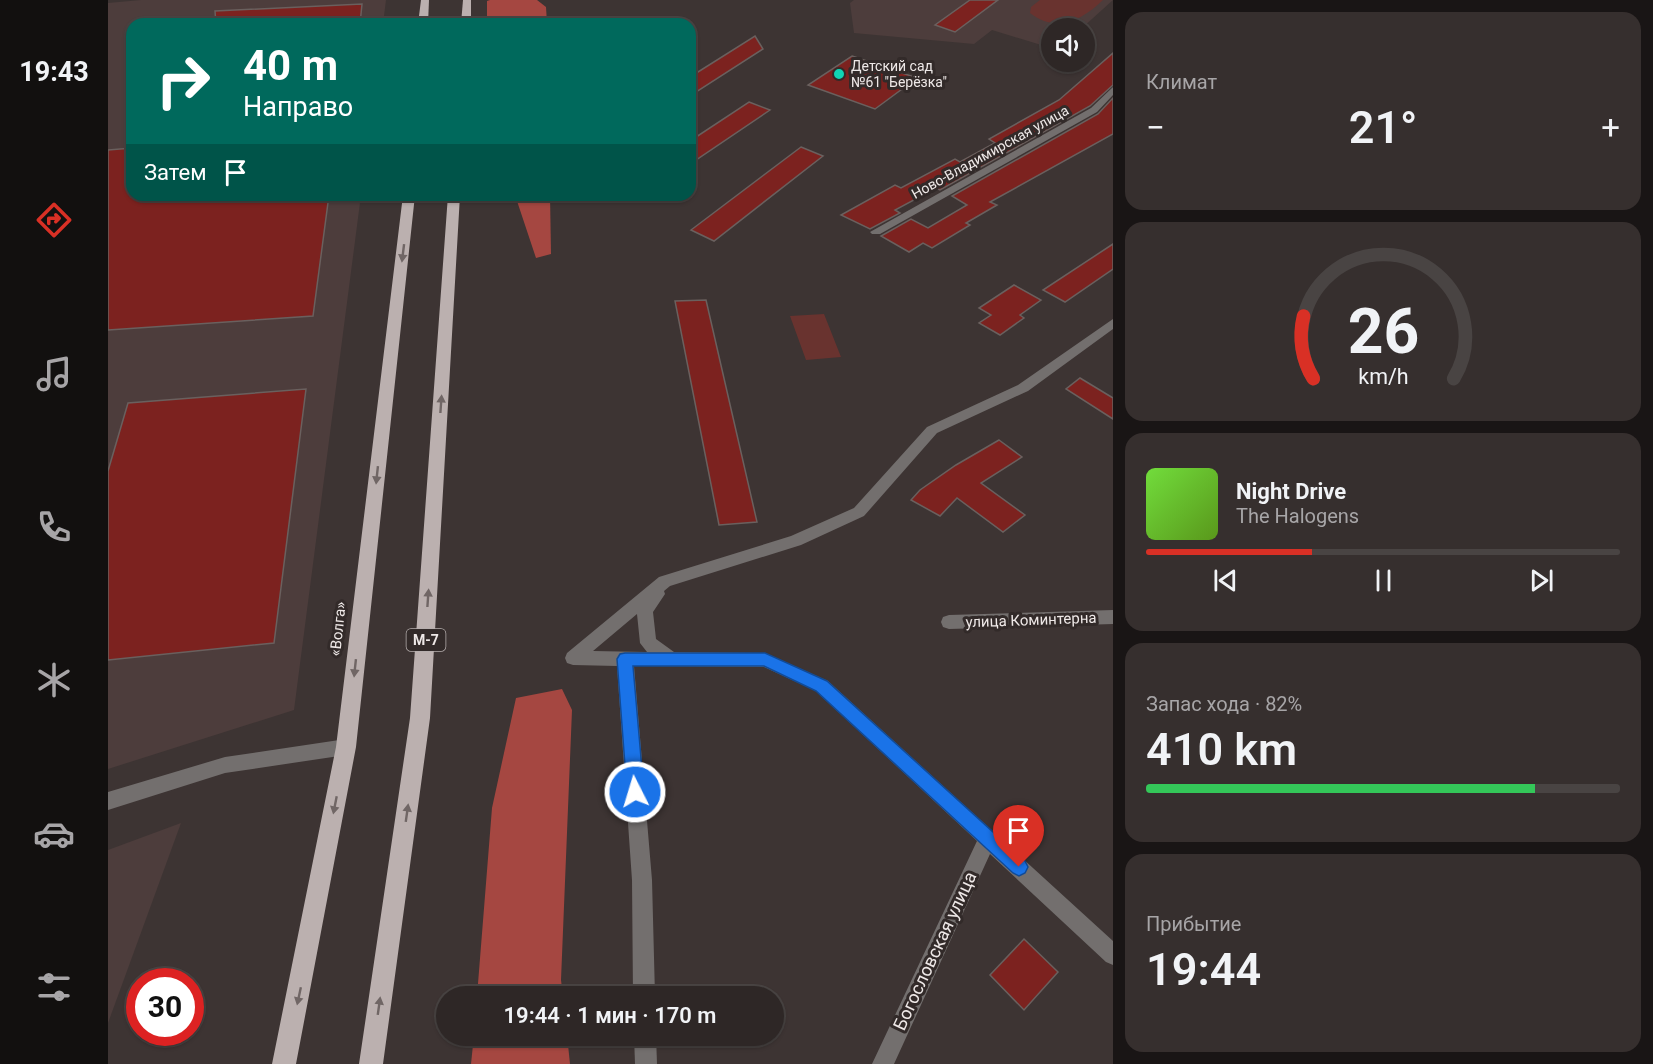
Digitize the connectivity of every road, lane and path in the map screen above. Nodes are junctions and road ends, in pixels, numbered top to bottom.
1 (425, 0) edge
2 (467, 0) edge
3 (424, 18) edge
4 (466, 18) edge
5 (1113, 90) edge
6 (408, 201) edge
7 (454, 201) edge
8 (876, 232) dead end
9 (1113, 323) edge
10 (665, 581) junction
11 (1113, 617) edge
12 (949, 622) dead end
13 (625, 659) junction
14 (673, 660) junction
15 (346, 747) junction
16 (108, 801) edge
17 (988, 838) junction
18 (1113, 955) edge
19 (644, 986) edge
20 (645, 1046) edge
21 (284, 1064) edge
22 (371, 1064) edge
23 (646, 1064) edge
24 (883, 1064) edge

1 - 3 highway
2 - 4 highway
5 - 8 street, Ново-Владимирская улица
6 -> 15 highway, «Волга»
22 -> 7 highway, М-7
9 - 10 street
10 - 13 street
10 - 14 street
11 - 12 street, улица Коминтерна
13 - 14 street
13 - 19 street
14 - 17 street
15 - 16 street
15 -> 21 highway, «Волга»
17 - 18 street
17 - 24 street, Богословская улица
20 - 23 street

